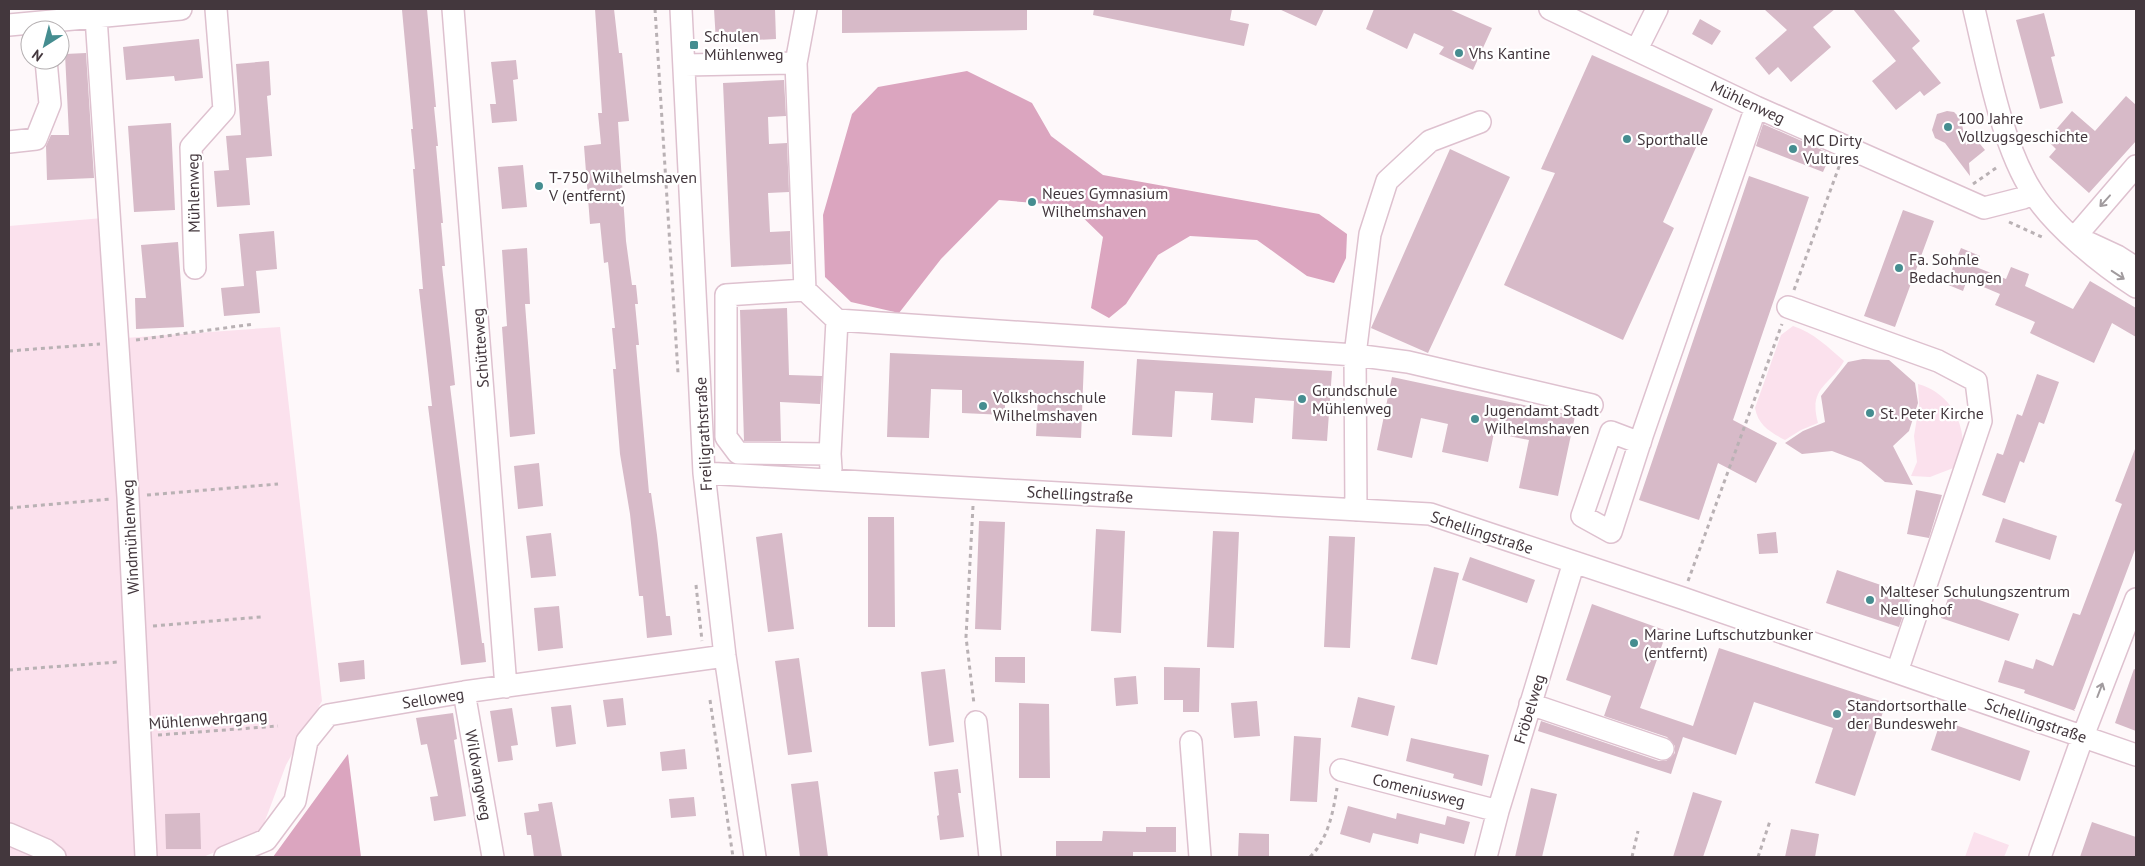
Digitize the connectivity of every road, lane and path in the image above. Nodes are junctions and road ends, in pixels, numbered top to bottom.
1 (181, 9) edge
2 (216, 9) edge
3 (453, 9) edge
4 (655, 9) edge
5 (682, 9) edge
6 (806, 9) edge
7 (1550, 9) edge
8 (1657, 9) edge
9 (1974, 9) edge
10 (96, 17) junction
11 (70, 21) edge
12 (1637, 49) junction
13 (796, 63) junction
14 (685, 65) junction
15 (47, 70) edge
16 (1756, 107) junction
17 (1480, 122) dead end
18 (9, 142) edge
19 (1846, 147) junction
20 (2018, 165) junction
21 (2136, 166) edge
22 (2032, 193) junction
23 (1964, 199) junction
24 (1984, 208) junction
25 (2075, 238) junction
26 (2047, 239) dead end
27 (195, 268) dead end
28 (2136, 268) edge
29 (2136, 287) edge
30 (805, 290) junction
31 (1788, 307) junction
32 (837, 320) junction
33 (1356, 355) junction
34 (678, 376) dead end
35 (1592, 405) dead end
36 (1642, 436) dead end
37 (830, 454) junction
38 (704, 473) junction
39 (831, 480) junction
40 (974, 488) junction
41 (1356, 510) junction
42 (1574, 562) junction
43 (1682, 598) junction
44 (2136, 599) edge
45 (261, 616) dead end
46 (135, 628) junction
47 (725, 656) junction
48 (136, 661) junction
49 (9, 670) edge
50 (1897, 672) junction
51 (506, 686) junction
52 (464, 692) junction
53 (1530, 704) junction
54 (976, 722) joint
55 (278, 726) dead end
56 (2082, 736) junction
57 (140, 737) junction
58 (1191, 742) dead end
59 (1663, 749) dead end
60 (2136, 755) edge
61 (1340, 770) joint
62 (1498, 811) junction
63 (1770, 821) dead end
64 (1638, 831) dead end
65 (9, 834) edge
66 (55, 857) edge
67 (146, 857) edge
68 (225, 857) edge
69 (493, 857) edge
70 (755, 857) edge
71 (990, 857) edge
72 (1200, 857) edge
73 (1310, 857) edge
74 (1486, 857) edge
75 (1632, 857) edge
76 (1758, 857) edge
77 (2040, 857) edge

1 - 10 street
2 - 27 street, Mühlenweg
3 - 51 street, Schütteweg
4 - 34 path
5 - 14 street, Freiligrathstraße
6 - 13 street
7 - 12 street, Mühlenweg
8 - 12 street
9 - 20 street
10 - 11 street
10 - 46 street, Windmühlenweg
12 - 16 street, Mühlenweg
13 - 14 street
13 - 30 street
14 - 38 street, Freiligrathstraße
15 - 18 street
16 - 19 street, Mühlenweg
16 - 36 street
17 - 33 street
19 - 23 street, Mühlenweg
19 - 31 path
20 - 22 street
20 - 23 path
21 -> 25 street
22 - 24 street
22 - 25 street
23 - 24 street, Mühlenweg
24 - 26 path
25 - 28 street
25 -> 29 street
30 - 32 street
30 - 37 street
31 - 43 path
31 - 50 street
32 - 33 street
32 - 37 street
33 - 35 street
33 - 41 street
37 - 39 street
38 - 39 street, Schellingstraße
38 - 47 street, Freiligrathstraße
39 - 40 street, Schellingstraße
40 - 41 street, Schellingstraße
40 - 54 path
41 - 42 street, Schellingstraße
42 - 43 street, Schellingstraße
42 - 53 street, Fröbelweg
43 - 50 street, Schellingstraße
56 -> 44 street
45 - 46 path
46 - 48 street, Windmühlenweg
47 - 51 street, Selloweg
47 - 70 street, Freiligrathstraße
48 - 49 path
48 - 57 street, Windmühlenweg
50 - 56 street, Schellingstraße
51 - 52 street, Selloweg
52 - 68 street, Selloweg
52 - 69 street, Wildvangweg
53 - 59 street
53 - 62 street, Fröbelweg
54 - 71 street
55 - 57 path, Mühlenwehrgang
56 - 60 street, Schellingstraße
56 - 77 street
57 - 67 street, Windmühlenweg
58 - 72 street
61 - 62 street, Comeniusweg
61 - 73 path
62 - 74 street, Fröbelweg
63 - 76 path
64 - 75 path
65 - 66 street

